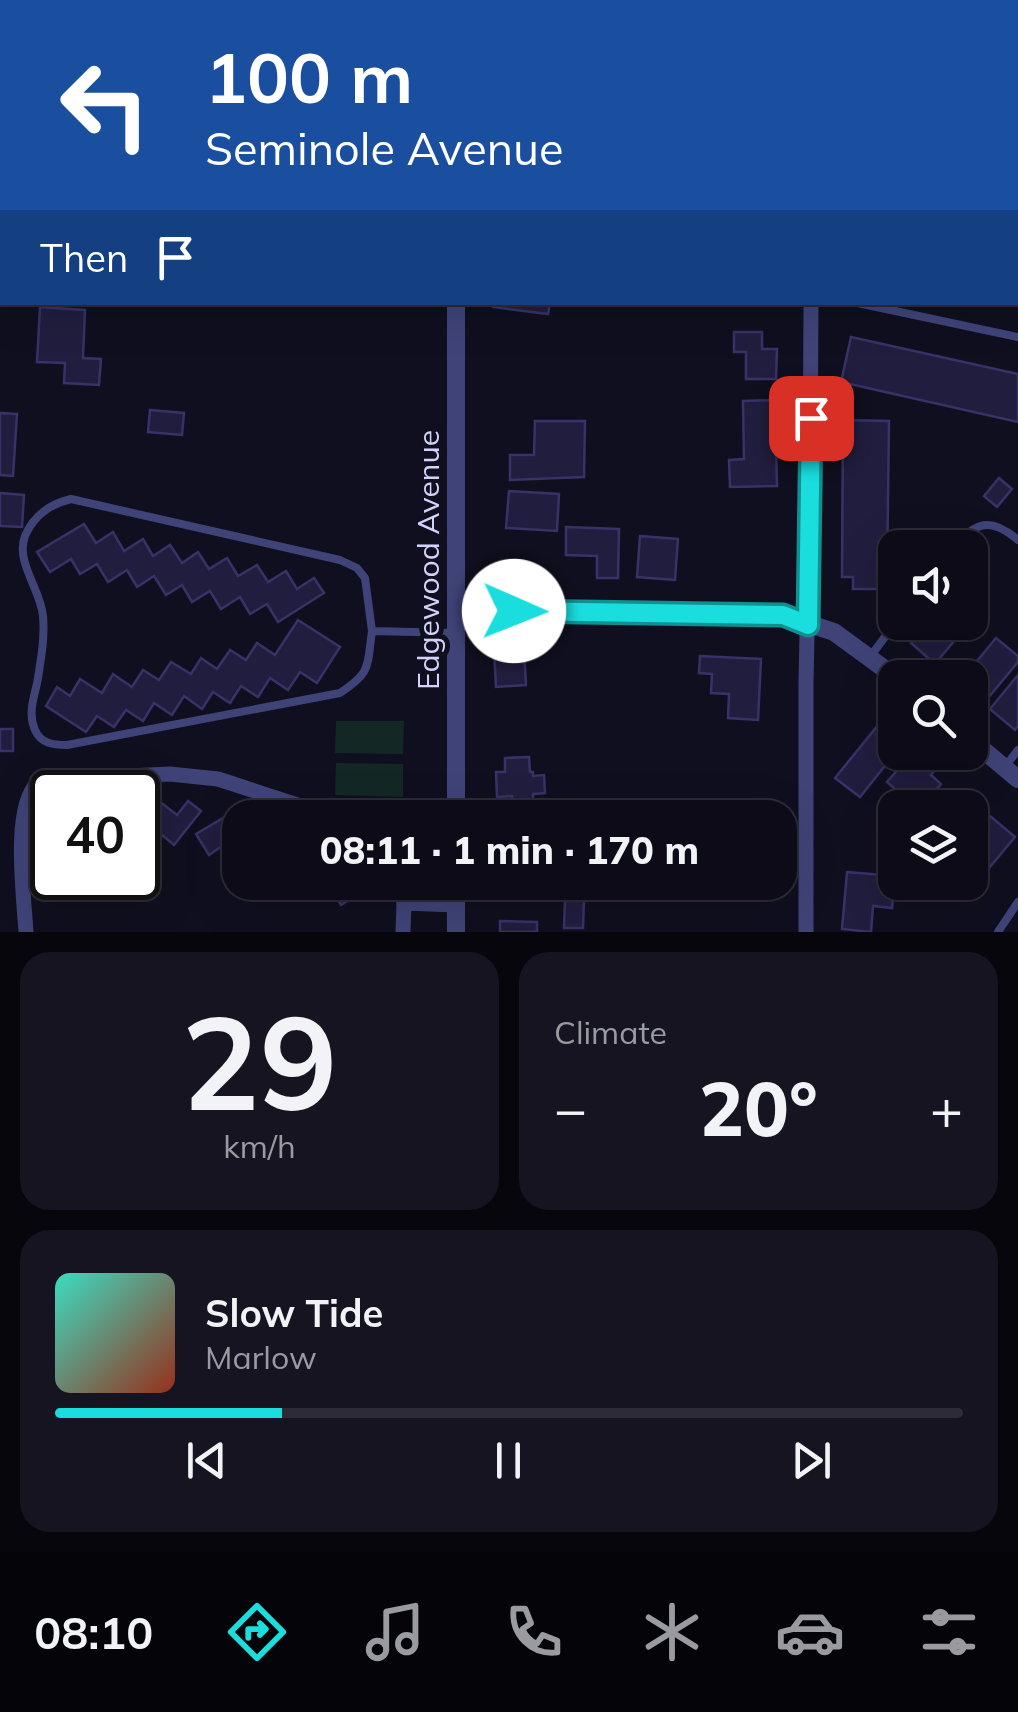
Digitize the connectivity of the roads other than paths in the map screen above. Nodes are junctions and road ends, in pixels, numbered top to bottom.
1 (456, 305) edge
2 (811, 305) edge
3 (867, 305) edge
4 (1018, 337) edge
5 (973, 530) edge
6 (1018, 540) edge
7 (456, 610) junction
8 (808, 625) junction
9 (372, 631) junction
10 (455, 633) junction
11 (883, 640) edge
12 (870, 657) junction
13 (878, 663) edge
14 (1018, 750) edge
15 (988, 754) edge
16 (1011, 774) edge
17 (282, 800) edge
18 (456, 800) edge
19 (404, 900) edge
20 (456, 900) edge
21 (1018, 902) edge
22 (404, 903) junction
23 (456, 905) junction
24 (26, 932) edge
25 (403, 932) edge
26 (456, 932) edge
27 (806, 932) edge
28 (998, 932) edge

1 - 7 street, Edgewood Avenue
2 - 8 street
3 - 4 lane
5 - 6 lane
7 - 8 street
7 - 10 street, Edgewood Avenue
8 - 12 street
8 - 27 street
9 - 9 lane
9 - 10 lane
10 - 18 street, Edgewood Avenue
11 - 12 lane
12 - 13 street
14 - 16 lane
15 - 16 street
17 - 24 street
19 - 22 street
20 - 23 street
21 - 28 lane
22 - 23 street
22 - 25 street
23 - 26 street

